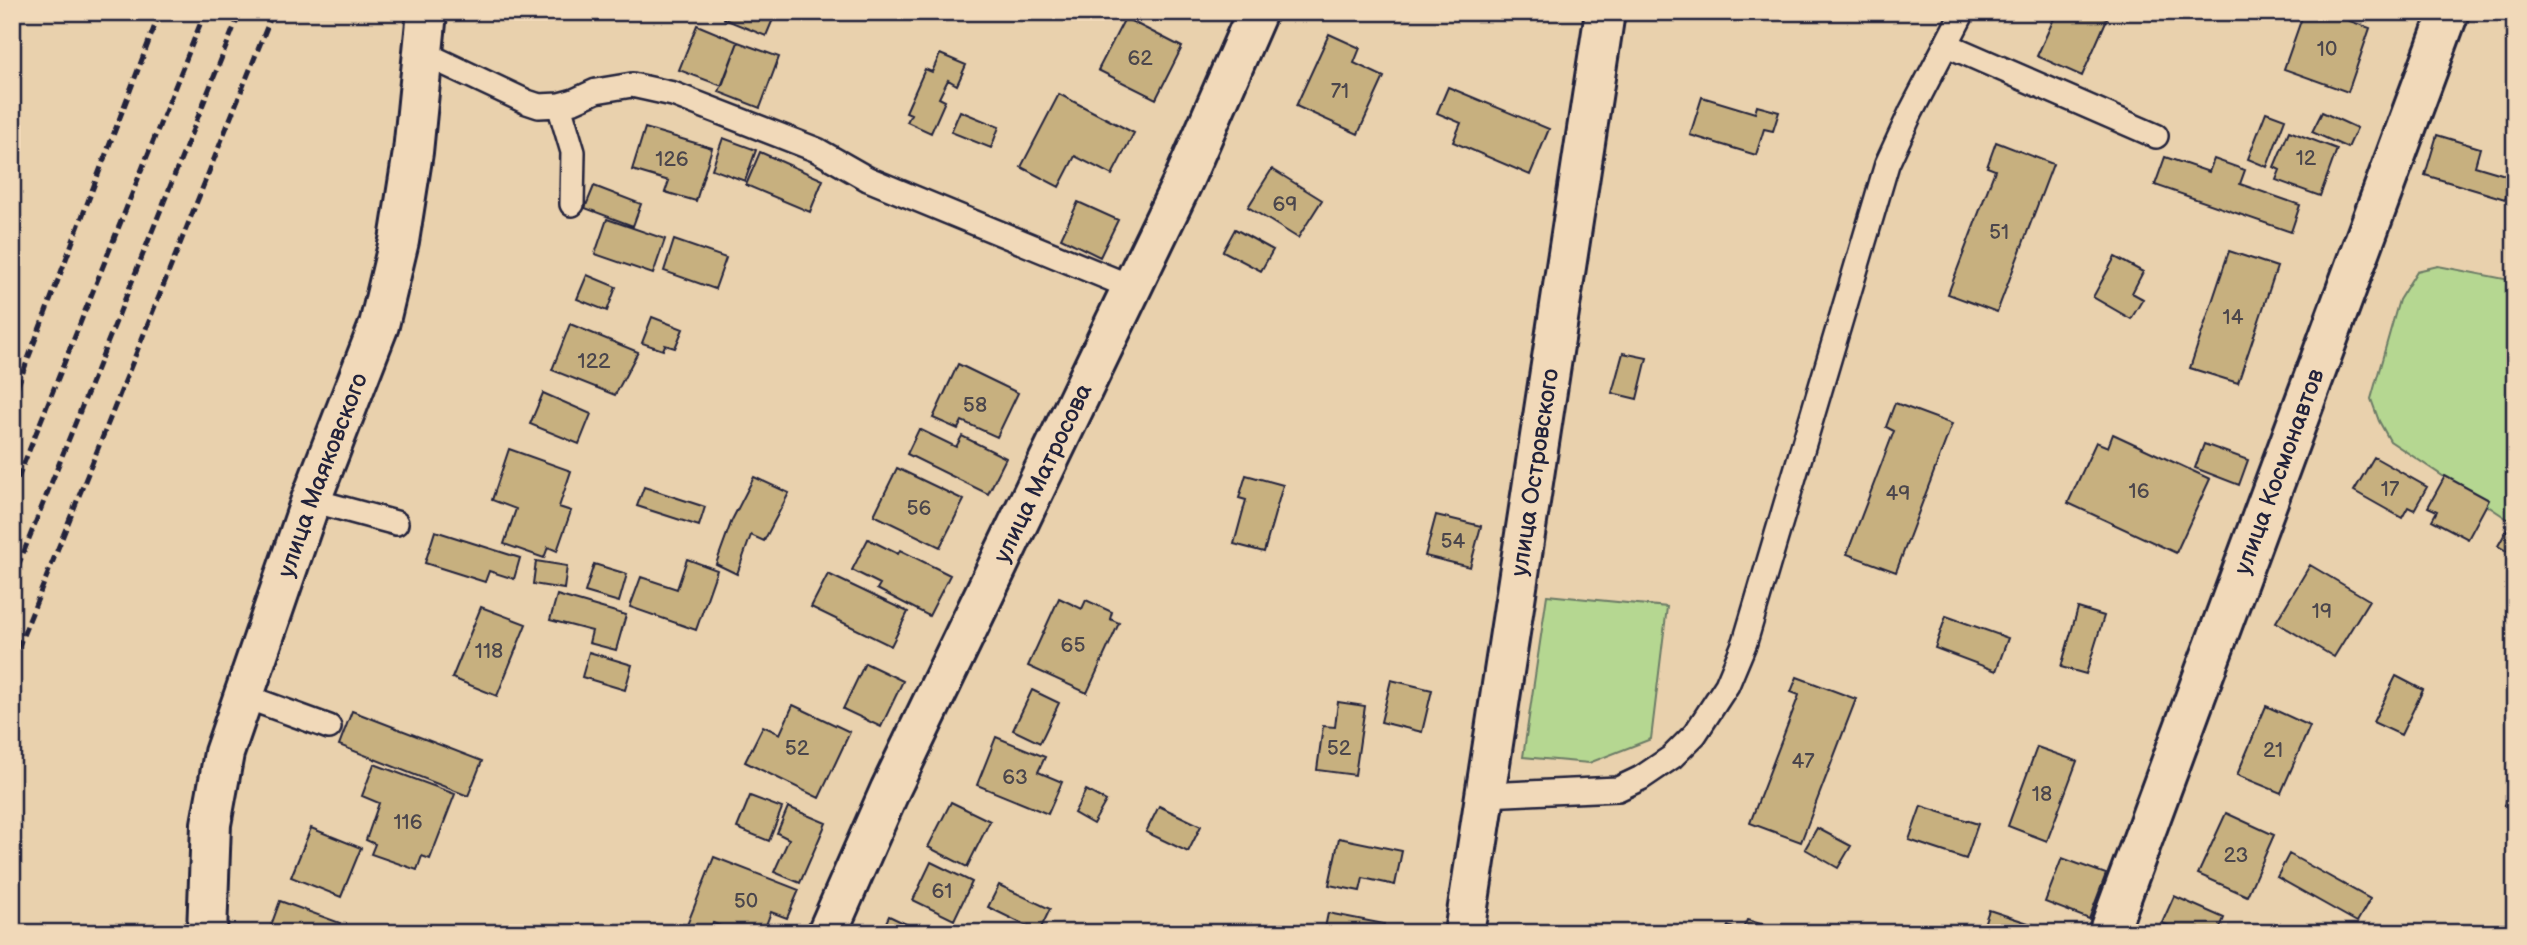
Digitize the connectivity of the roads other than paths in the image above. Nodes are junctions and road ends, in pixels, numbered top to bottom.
1 (427, 12) edge
2 (1258, 12) edge
3 (1605, 12) edge
4 (1963, 12) edge
5 (2448, 12) edge
6 (1947, 45) junction
7 (423, 53) junction
8 (559, 105) junction
9 (2156, 136) dead end
10 (572, 204) dead end
11 (1131, 286) junction
12 (311, 500) junction
13 (396, 523) dead end
14 (244, 696) junction
15 (329, 727) dead end
16 (1485, 795) junction
17 (206, 933) edge
18 (827, 933) edge
19 (1464, 933) edge
20 (2108, 933) edge

1 - 7 street, улица Маяковского
2 - 11 street, улица Матросова
3 - 16 street, улица Островского
4 - 6 lane
5 - 20 street, улица Космонавтов
6 - 9 lane
6 - 16 lane
7 - 8 lane
7 - 12 street, улица Маяковского
8 - 10 lane
8 - 11 lane
11 - 18 street, улица Матросова
12 - 13 lane
12 - 14 street, улица Маяковского
14 - 15 lane
14 - 17 street, улица Маяковского
16 - 19 street, улица Островского

